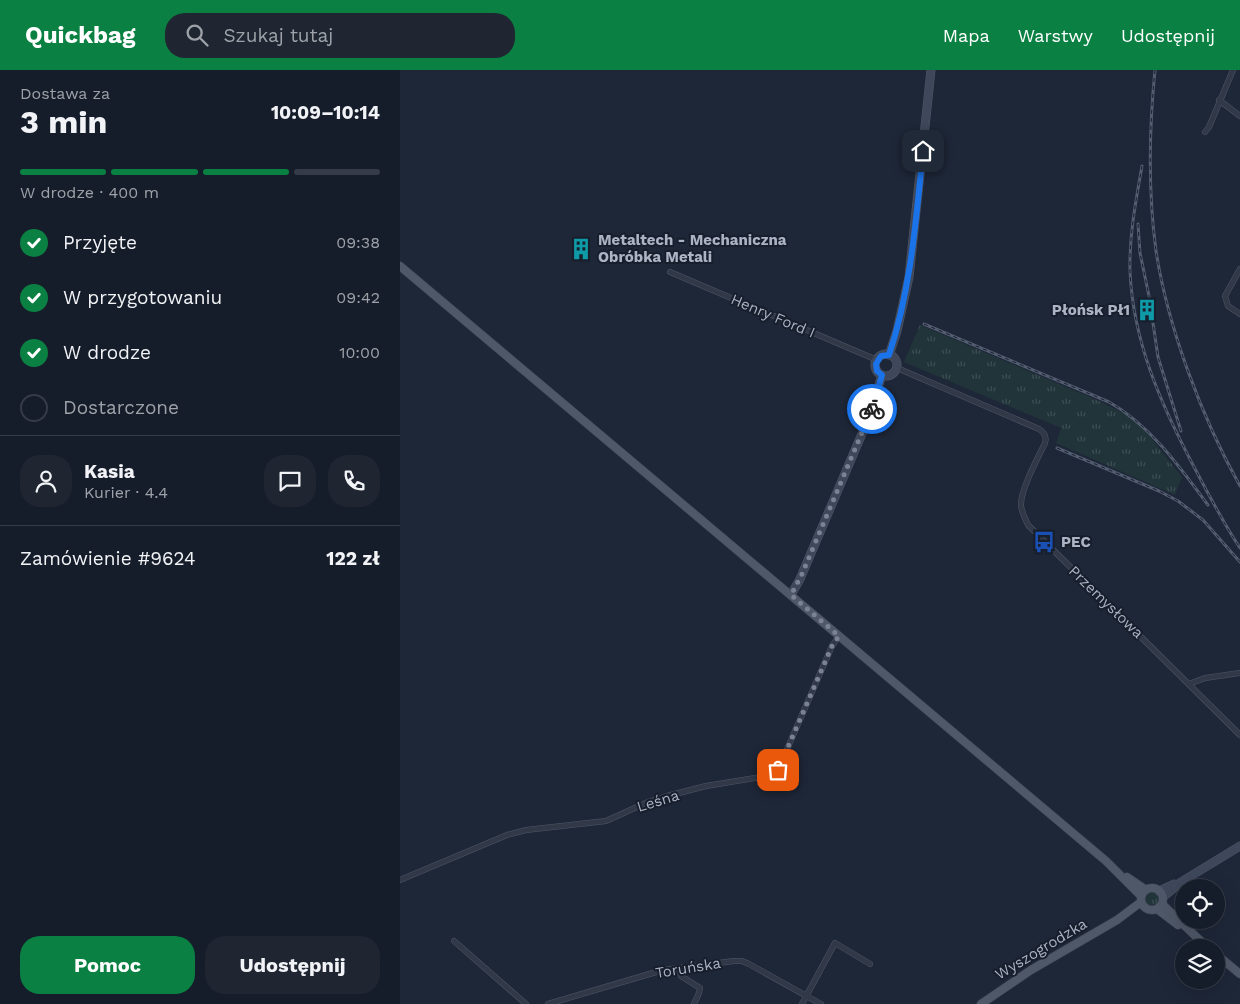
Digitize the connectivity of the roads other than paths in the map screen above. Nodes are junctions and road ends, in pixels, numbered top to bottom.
1 (931, 70) edge
2 (1233, 70) edge
3 (1219, 100) junction
4 (1240, 116) edge
5 (1204, 132) dead end
6 (402, 268) edge
7 (1240, 269) edge
8 (670, 272) dead end
9 (1240, 314) edge
10 (889, 355) junction
11 (877, 360) junction
12 (897, 368) junction
13 (882, 375) junction
14 (791, 595) junction
15 (839, 636) junction
16 (1240, 673) edge
17 (1189, 684) junction
18 (1240, 735) edge
19 (1240, 846) edge
20 (400, 880) edge
21 (1143, 899) junction
22 (1160, 900) junction
23 (1199, 939) edge
24 (454, 941) dead end
25 (1225, 962) edge
26 (870, 964) dead end
27 (679, 968) junction
28 (1240, 974) edge
29 (806, 996) junction
30 (526, 1004) edge
31 (548, 1004) edge
32 (694, 1004) edge
33 (802, 1004) edge
34 (821, 1004) edge
35 (981, 1004) edge

1 - 10 street
2 - 3 street
3 - 4 street
3 - 5 street
6 - 14 main road
7 - 9 street
8 - 11 street, Henry Ford I
10 - 11 street
10 - 12 street
11 - 13 street
12 - 13 street
12 - 17 street, Przemysłowa
13 - 14 street
14 - 15 main road
15 - 20 street, Leśna
15 - 21 main road
16 - 17 street
17 - 18 street, Przemysłowa
19 - 22 street
21 - 22 main road
21 - 22 main road
21 - 35 main road, Wyszogrodzka
22 - 23 main road
24 - 30 street
25 - 28 main road
26 - 29 street
27 - 29 street, Toruńska
27 - 31 street, Toruńska
27 - 32 street
29 - 33 street
29 - 34 street, Toruńska

